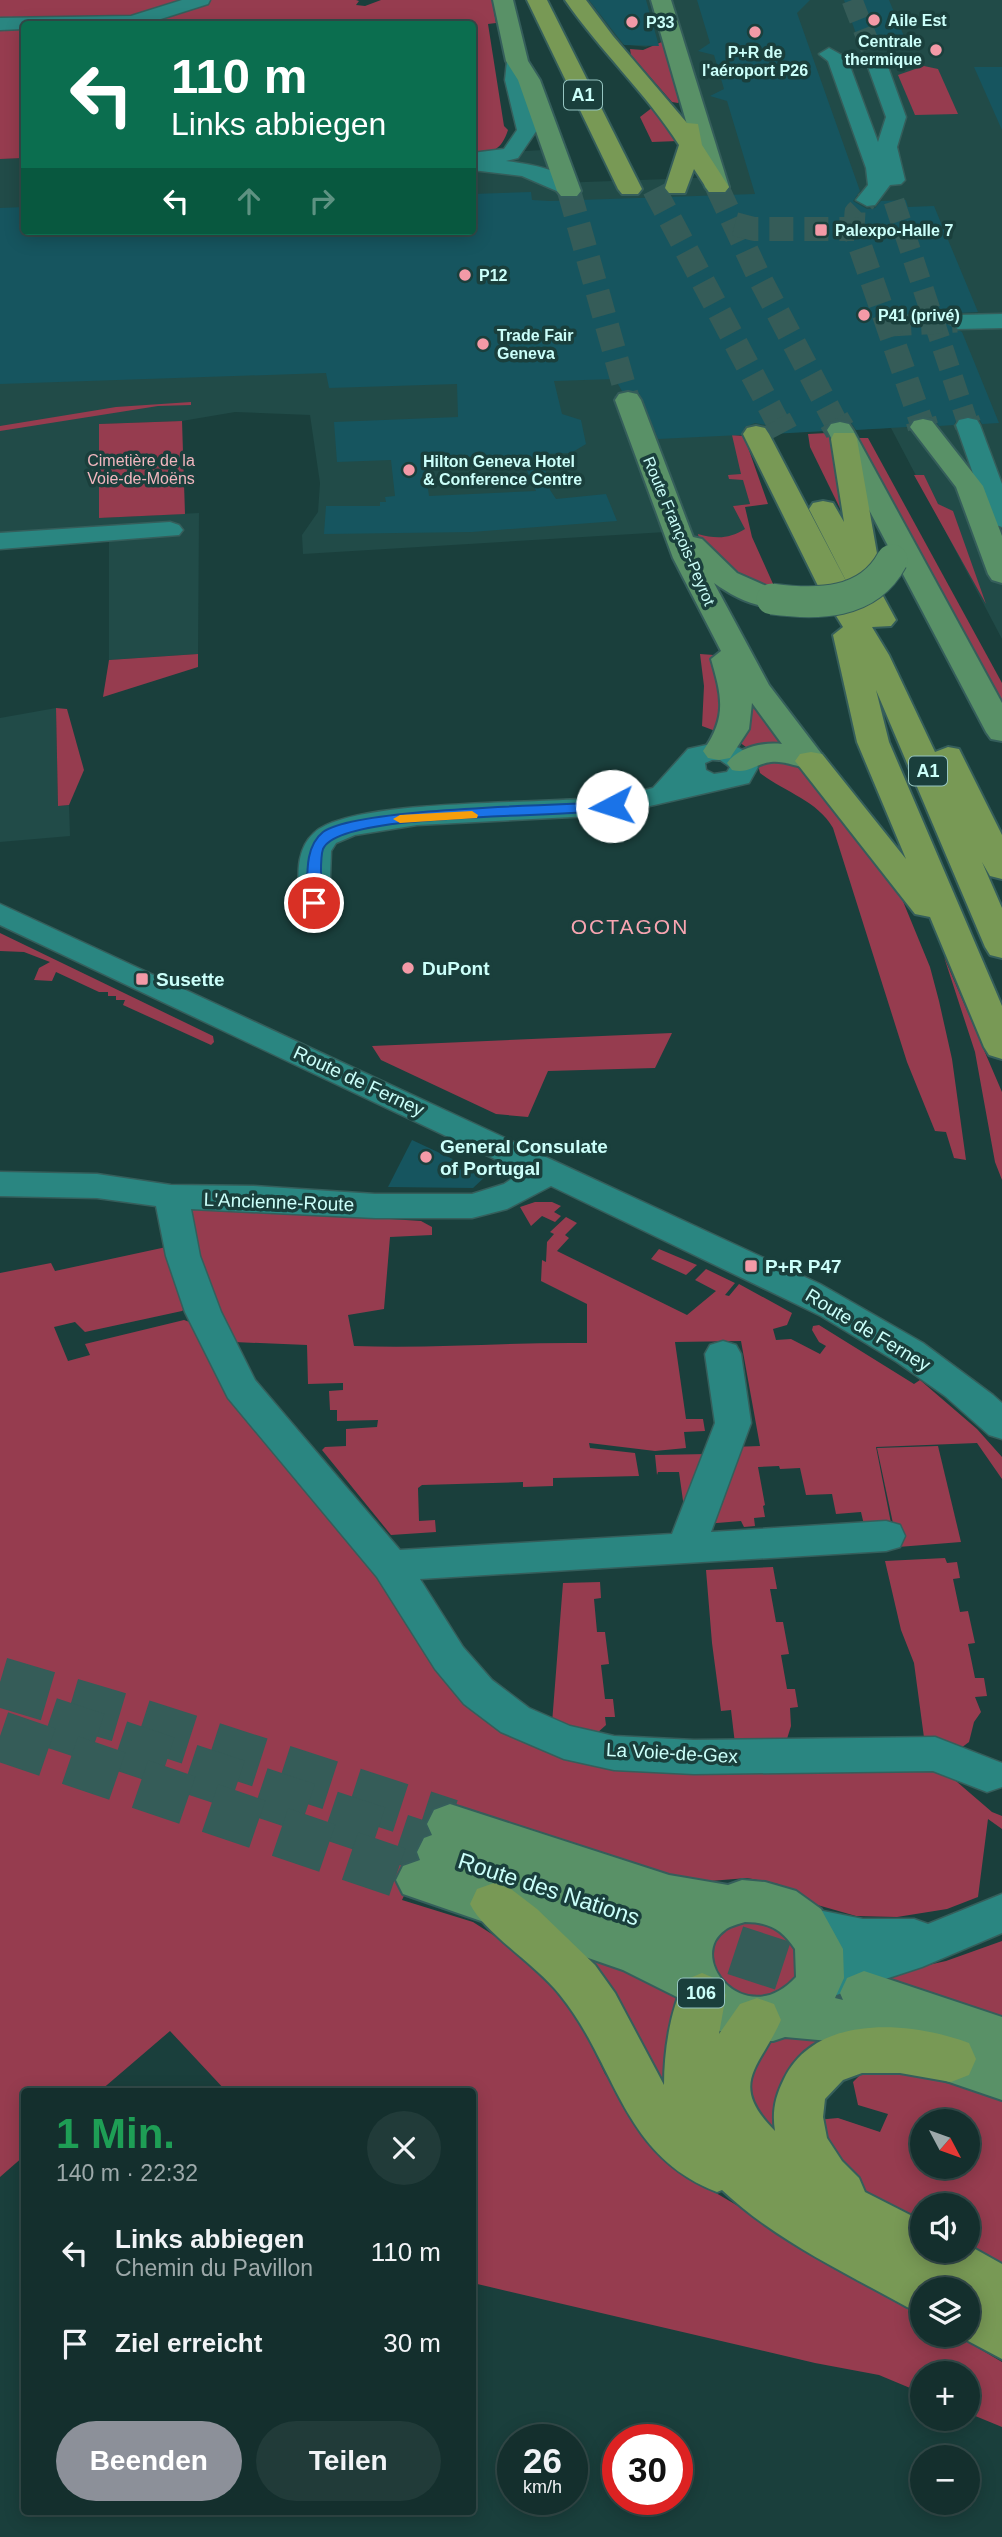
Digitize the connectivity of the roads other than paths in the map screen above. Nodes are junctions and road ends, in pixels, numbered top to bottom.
1 (201, 0) edge
2 (503, 0) edge
3 (537, 0) edge
4 (566, 0) edge
5 (575, 0) edge
6 (661, 0) edge
7 (136, 21) edge
8 (0, 24) edge
9 (21, 24) edge
10 (829, 54) dead end
11 (517, 61) junction
12 (878, 67) tunnel mouth
13 (689, 102) junction
14 (691, 142) junction
15 (476, 158) edge
16 (476, 166) edge
17 (717, 187) joint
18 (677, 188) tunnel mouth
19 (568, 189) joint
20 (867, 200) tunnel mouth
21 (894, 201) tunnel mouth
22 (1002, 321) edge
23 (958, 322) tunnel mouth
24 (628, 400) tunnel mouth
25 (968, 425) tunnel mouth
26 (923, 427) tunnel mouth
27 (842, 435) joint
28 (1002, 519) edge
29 (891, 526) junction
30 (678, 527) junction
31 (170, 530) dead end
32 (0, 541) edge
33 (1002, 574) edge
34 (841, 602) junction
35 (709, 603) junction
36 (883, 624) junction
37 (1002, 732) edge
38 (731, 757) junction
39 (811, 761) junction
40 (1002, 869) edge
41 (314, 903) dead end
42 (0, 913) edge
43 (958, 947) junction
44 (1002, 947) edge
45 (1002, 1046) edge
46 (550, 1171) junction
47 (0, 1184) edge
48 (171, 1197) junction
49 (723, 1354) dead end
50 (1002, 1425) edge
51 (886, 1536) dead end
52 (685, 1549) junction
53 (391, 1566) junction
54 (987, 1775) dead end
55 (436, 1852) junction
56 (494, 1904) junction
57 (725, 1905) junction
58 (1002, 1913) edge
59 (659, 1926) tunnel mouth
60 (808, 1927) junction
61 (945, 1936) junction
62 (818, 1981) junction
63 (697, 1988) junction
64 (864, 1993) tunnel mouth
65 (771, 2017) junction
66 (1002, 2039) edge
67 (951, 2059) junction
68 (1002, 2077) edge
69 (756, 2187) junction
70 (910, 2241) edge
71 (949, 2263) edge
72 (910, 2279) edge
73 (1002, 2293) edge
74 (980, 2320) edge
75 (1002, 2333) edge

1 - 7 street
2 - 11 main road
3 - 4 highway, A1
5 - 14 highway
6 - 13 main road
8 - 9 street
10 - 20 street
11 - 15 street
11 - 19 main road
12 - 21 street
13 - 14 highway
13 - 17 main road
14 - 17 highway
14 - 18 highway
16 - 19 street
22 - 23 street
24 - 30 main road, Route François-Peyrot
25 - 28 street
26 - 33 main road
27 - 29 main road
27 - 36 highway
29 - 30 main road, bridge
29 - 37 main road
30 - 35 main road, Route François-Peyrot
31 - 32 street
34 - 36 highway, A1
34 - 43 highway
34 - 44 highway, A1
35 - 38 main road
35 - 39 main road, Route François-Peyrot
36 - 40 highway, A1
38 - 39 main road
38 - 41 street
39 - 43 highway
42 - 46 street, Route de Ferney
43 - 45 highway
46 - 48 street, L'Ancienne-Route
46 - 50 street, Route de Ferney
47 - 48 street, L'Ancienne-Route
48 - 53 street, La Voie-de-Gex
49 - 52 street
51 - 52 street
52 - 53 street
53 - 54 street, La Voie-de-Gex
55 - 56 main road
55 - 57 main road
55 - 59 main road, Route des Nations
56 - 63 main road
56 - 69 highway
57 - 60 main road
57 - 63 main road, 106
58 - 61 street
60 - 61 street
60 - 62 main road
61 - 62 street
62 - 65 main road
63 - 65 main road, 106
63 - 69 highway
64 - 66 main road
65 - 67 main road, 106
65 - 70 highway
67 - 68 main road, 106
67 - 70 highway
69 - 72 highway
71 - 73 highway
74 - 75 highway

